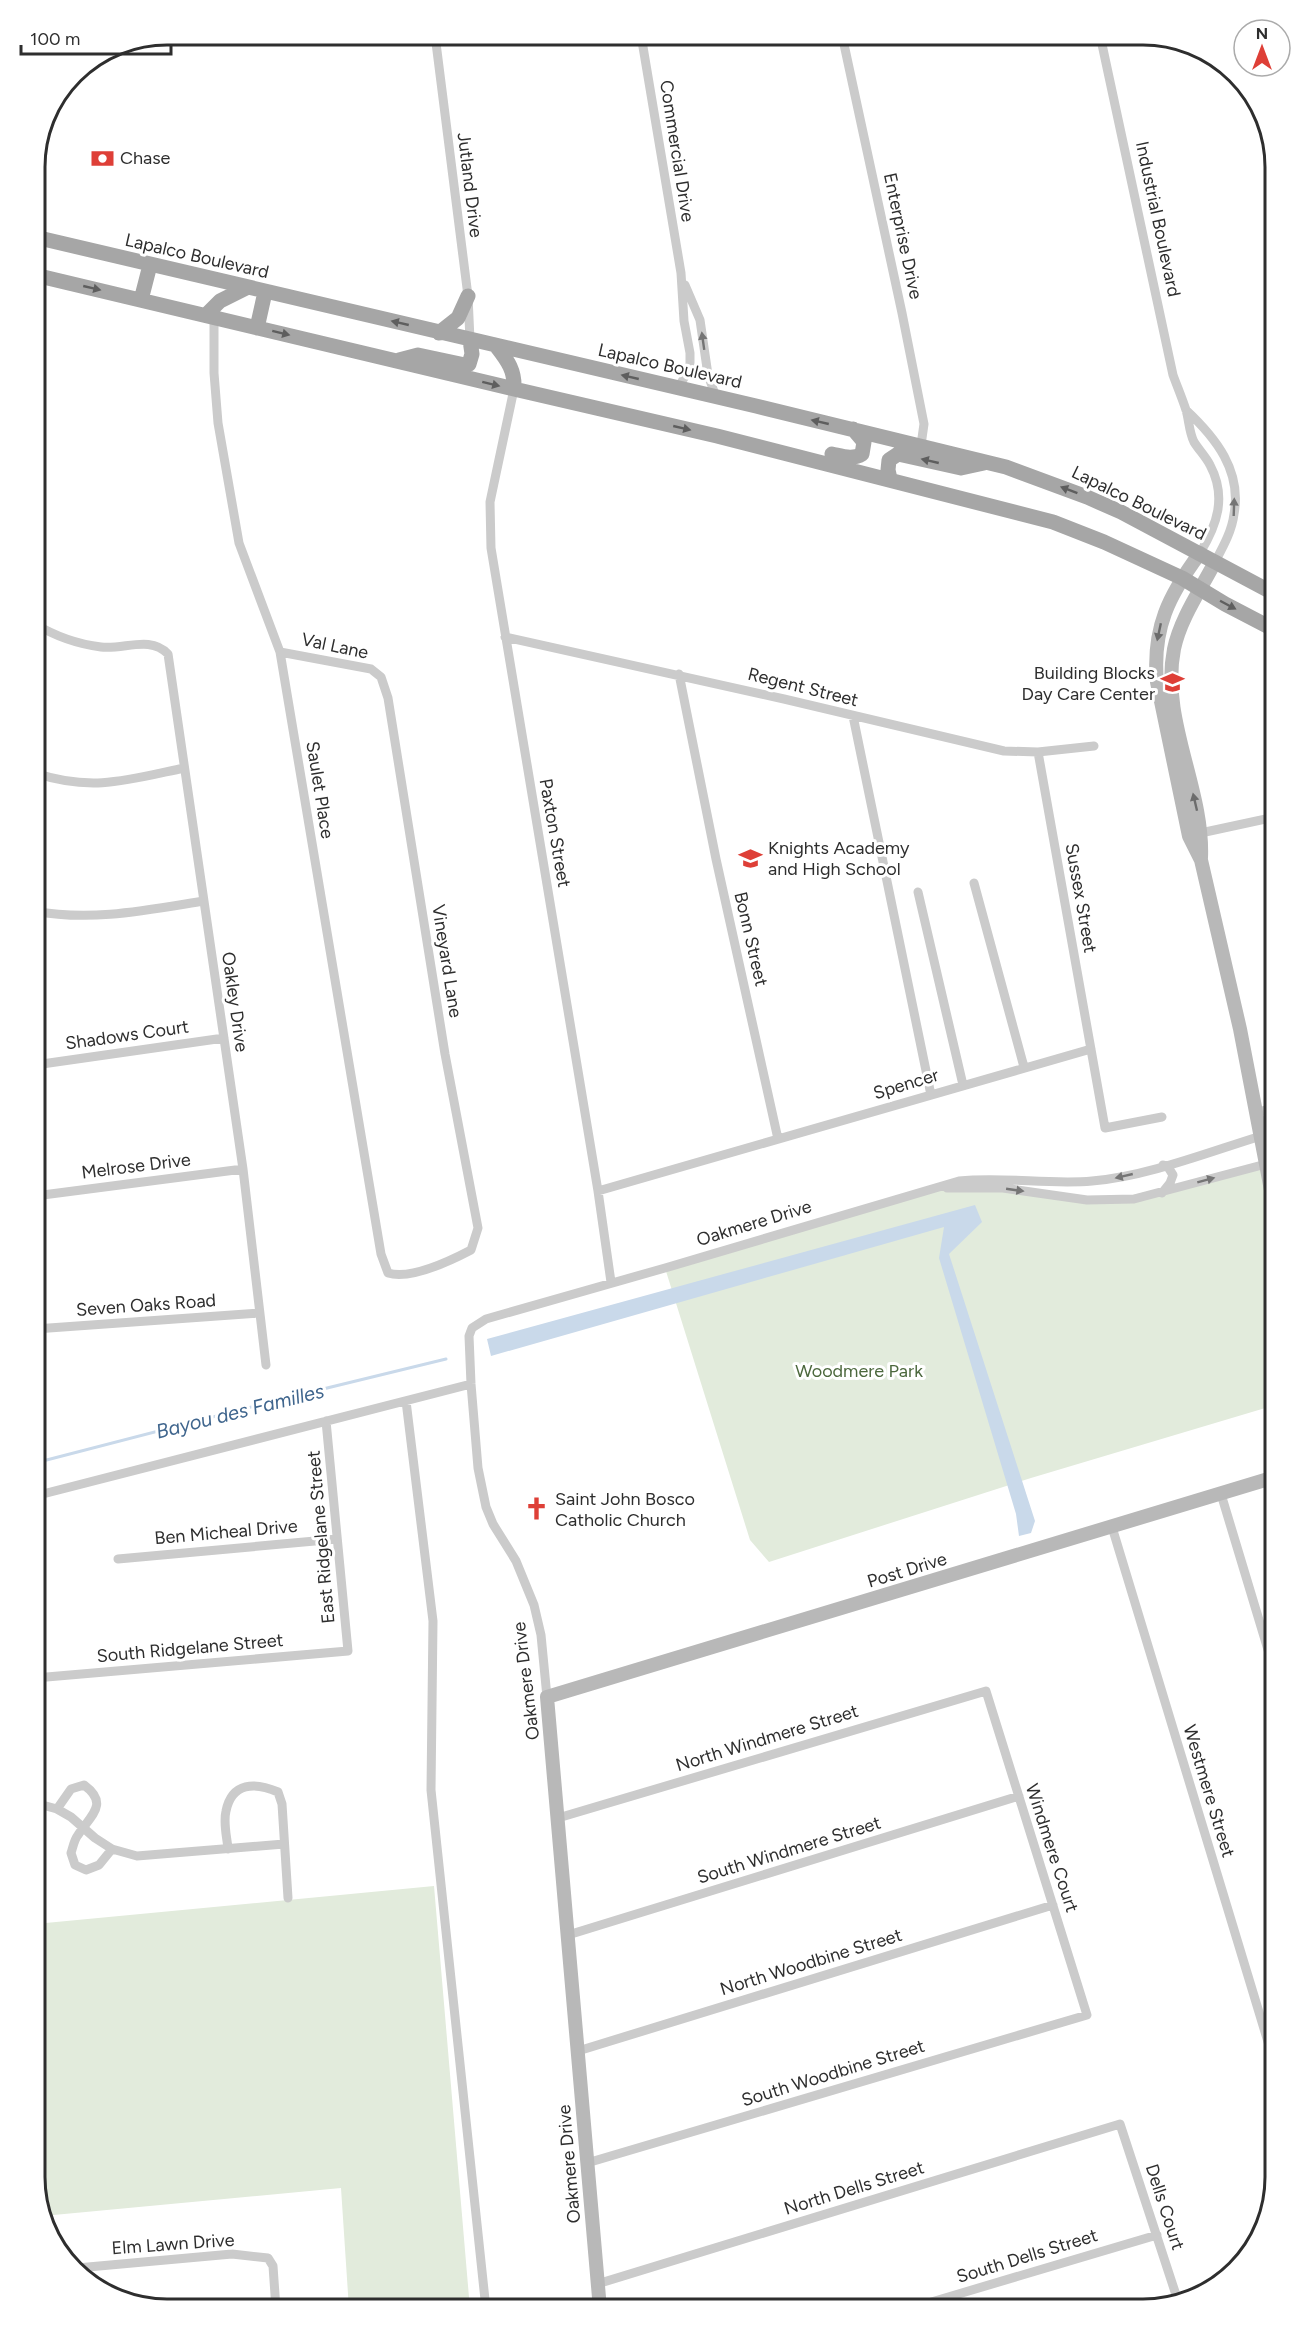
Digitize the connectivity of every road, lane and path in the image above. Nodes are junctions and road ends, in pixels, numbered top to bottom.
1 (436, 45) edge
2 (643, 45) edge
3 (844, 45) edge
4 (1102, 45) edge
5 (45, 239) edge
6 (150, 265) junction
7 (681, 273) junction
8 (45, 277) edge
9 (246, 288) junction
10 (265, 292) junction
11 (468, 296) junction
12 (141, 300) junction
13 (210, 316) junction
14 (257, 328) junction
15 (439, 333) junction
16 (470, 340) junction
17 (497, 347) junction
18 (396, 361) junction
19 (678, 388) junction
20 (514, 390) junction
21 (716, 397) junction
22 (1186, 410) junction
23 (853, 429) junction
24 (921, 445) junction
25 (781, 452) junction
26 (987, 462) junction
27 (890, 479) junction
28 (1200, 553) junction
29 (1215, 562) junction
30 (1182, 578) junction
31 (1201, 589) junction
32 (1265, 589) edge
33 (1265, 625) edge
34 (45, 630) edge
35 (505, 637) junction
36 (280, 652) junction
37 (679, 674) junction
38 (381, 677) joint
39 (853, 716) junction
40 (1094, 746) dead end
41 (1038, 752) junction
42 (184, 768) junction
43 (45, 775) edge
44 (1265, 819) edge
45 (1196, 834) junction
46 (974, 883) dead end
47 (918, 892) dead end
48 (204, 901) junction
49 (45, 913) edge
50 (224, 1038) junction
51 (1091, 1048) junction
52 (45, 1064) edge
53 (1024, 1067) junction
54 (963, 1085) junction
55 (931, 1095) junction
56 (1265, 1110) edge
57 (1256, 1113) junction
58 (1162, 1117) dead end
59 (1261, 1136) junction
60 (778, 1139) junction
61 (1265, 1158) edge
62 (1265, 1164) edge
63 (1163, 1166) junction
64 (243, 1169) junction
65 (935, 1189) junction
66 (598, 1191) junction
67 (1162, 1192) junction
68 (45, 1195) edge
69 (471, 1250) joint
70 (611, 1282) junction
71 (259, 1313) junction
72 (45, 1328) edge
73 (266, 1365) dead end
74 (471, 1384) junction
75 (406, 1401) junction
76 (326, 1420) junction
77 (1265, 1480) edge
78 (45, 1493) edge
79 (1221, 1494) junction
80 (1112, 1527) junction
81 (337, 1539) junction
82 (118, 1558) dead end
83 (1265, 1640) edge
84 (348, 1651) joint
85 (45, 1677) edge
86 (986, 1690) joint
87 (547, 1696) junction
88 (1019, 1796) junction
89 (45, 1806) edge
90 (57, 1809) junction
91 (558, 1818) junction
92 (83, 1828) junction
93 (284, 1844) junction
94 (112, 1849) junction
95 (228, 1850) junction
96 (288, 1898) dead end
97 (1053, 1905) junction
98 (568, 1935) junction
99 (1087, 2015) joint
100 (1265, 2032) edge
101 (578, 2051) junction
102 (1120, 2124) joint
103 (587, 2163) junction
104 (1157, 2235) junction
105 (85, 2267) edge
106 (597, 2283) junction
107 (1176, 2295) edge
108 (275, 2299) edge
109 (485, 2299) edge
110 (599, 2299) edge
111 (942, 2299) edge

1 - 11 street, Jutland Drive
2 - 7 street, Commercial Drive
3 - 24 street, Enterprise Drive
4 - 22 street, Industrial Boulevard
5 - 6 main road, Lapalco Boulevard
6 - 9 main road, Lapalco Boulevard
6 - 12 main road
7 - 19 street, Commercial Drive
21 -> 7 street, Commercial Drive
8 -> 12 main road
9 - 10 main road, Lapalco Boulevard
9 - 13 main road
10 - 14 main road
15 -> 10 main road, Lapalco Boulevard
11 - 15 main road
11 - 16 street, Jutland Drive
12 - 13 main road
13 - 14 main road
13 - 36 street, Saulet Place
14 -> 18 main road
15 - 16 main road, Lapalco Boulevard
16 - 17 main road, Lapalco Boulevard
16 - 18 main road
19 -> 17 main road, Lapalco Boulevard
17 - 20 main road
18 -> 20 main road
19 - 21 main road, Lapalco Boulevard
20 -> 25 main road
20 - 35 street, Paxton Street
23 -> 21 main road, Lapalco Boulevard
22 - 28 street, Industrial Boulevard
29 -> 22 street, Industrial Boulevard
23 - 24 main road, Lapalco Boulevard
23 - 25 main road
24 - 26 main road, Lapalco Boulevard
25 - 27 main road
26 -> 27 main road
28 -> 26 main road, Lapalco Boulevard
27 - 30 main road
28 - 29 main road, Lapalco Boulevard
28 - 30 street, Industrial Boulevard
29 - 31 street, Industrial Boulevard
29 - 32 main road, Lapalco Boulevard
30 - 31 main road
30 -> 45 street, Industrial Boulevard
31 -> 33 main road
45 -> 31 street, Industrial Boulevard
34 - 42 street, Oakley Drive
35 - 37 street, Regent Street
35 - 66 street, Paxton Street
36 - 38 street, Val Lane
36 - 69 street, Saulet Place
37 - 39 street, Regent Street
37 - 60 street, Bonn Street
38 - 69 street, Vineyard Lane
39 - 41 street, Regent Street
39 - 55 street
40 - 41 street, Regent Street
41 - 51 street, Sussex Street
42 - 43 street
42 - 48 street, Oakley Drive
44 - 45 street
45 - 57 street
46 - 53 street
47 - 54 street
48 - 49 street
48 - 50 street, Oakley Drive
50 - 52 street, Shadows Court
50 - 64 street, Oakley Drive
51 - 53 street, Spencer
51 - 58 street
53 - 54 street, Spencer
54 - 55 street, Spencer
55 - 60 street, Spencer
56 - 57 street
57 - 59 street
59 - 61 street
59 - 63 street, Oakmere Drive
60 - 66 street, Spencer
67 -> 62 street, Oakmere Drive
63 -> 65 street, Oakmere Drive
63 - 67 street
64 - 68 street, Melrose Drive
64 - 71 street, Oakley Drive
65 -> 67 street, Oakmere Drive
65 - 70 street, Oakmere Drive
66 - 70 street, Paxton Street
70 - 74 street, Oakmere Drive
71 - 72 street, Seven Oaks Road
71 - 73 street, Oakley Drive
74 - 75 street
74 - 87 street, Oakmere Drive
75 - 76 street
75 - 109 street
76 - 78 street
76 - 81 street, East Ridgelane Street
77 - 79 street, Post Drive
79 - 80 street, Post Drive
79 - 83 street
80 - 87 street, Post Drive
80 - 100 street, Westmere Street
81 - 82 street, Ben Micheal Drive
81 - 84 street, East Ridgelane Street
84 - 85 street, South Ridgelane Street
86 - 88 street, Windmere Court
86 - 91 street, North Windmere Street
87 - 91 street, Oakmere Drive
88 - 97 street, Windmere Court
88 - 98 street, South Windmere Street
89 - 90 street
90 - 92 street
90 - 92 street
91 - 98 street, Oakmere Drive
92 - 94 street
92 - 94 street
93 - 95 street
93 - 95 street
93 - 96 street
94 - 95 street
97 - 99 street, Windmere Court
97 - 101 street, North Woodbine Street
98 - 101 street, Oakmere Drive
99 - 103 street, South Woodbine Street
101 - 103 street, Oakmere Drive
102 - 104 street, Dells Court
102 - 106 street, North Dells Street
103 - 106 street, Oakmere Drive
104 - 107 street, Dells Court
104 - 111 street, South Dells Street
105 - 108 street, Elm Lawn Drive
106 - 110 street, Oakmere Drive

